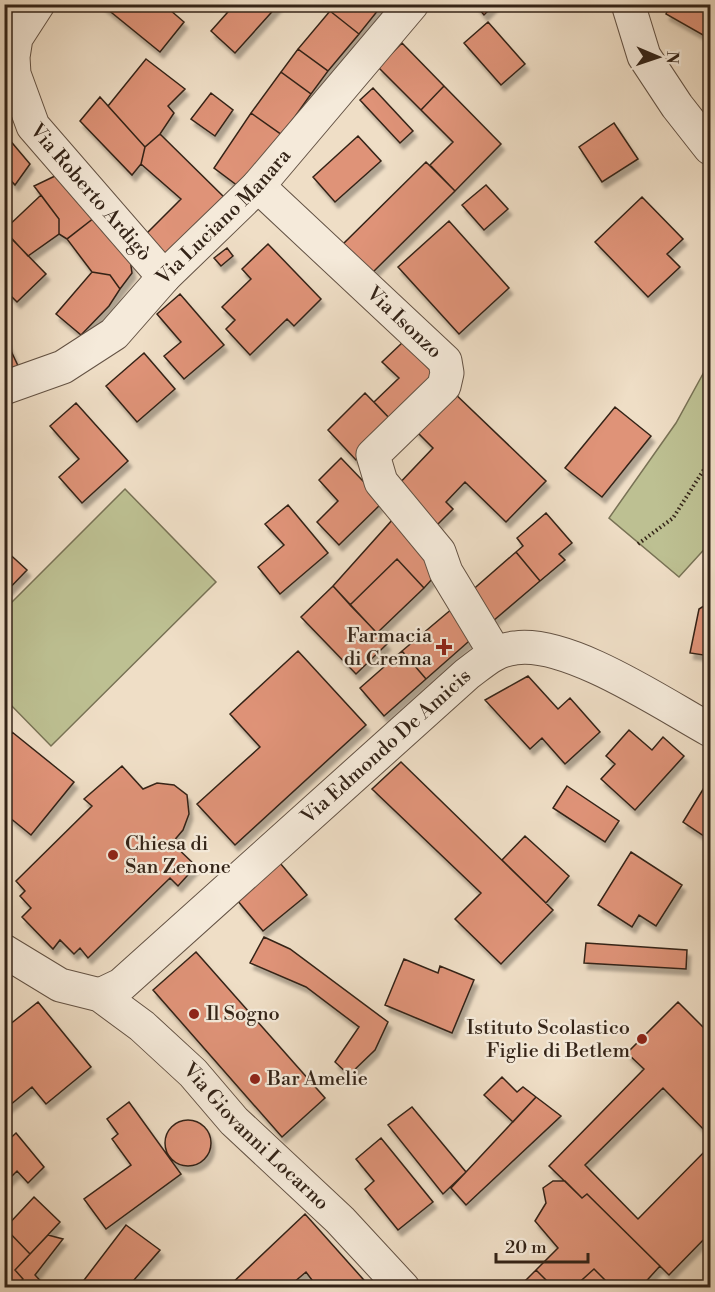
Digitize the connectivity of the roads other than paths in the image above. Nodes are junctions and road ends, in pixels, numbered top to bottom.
1 (38, 4) edge
2 (412, 4) edge
3 (628, 4) edge
4 (711, 148) edge
5 (258, 186) junction
6 (164, 277) junction
7 (4, 388) edge
8 (495, 653) junction
9 (711, 730) edge
10 (10, 964) edge
11 (100, 995) junction
12 (403, 1287) edge

1 - 6 street, Via Roberto Ardigò
2 - 5 street, Via Luciano Manara
3 - 4 street
5 - 6 street, Via Luciano Manara
5 - 8 street, Via Isonzo
6 - 7 street, Via Luciano Manara
8 - 9 street, Via Edmondo De Amicis
8 - 11 street, Via Edmondo De Amicis
10 - 11 street
11 - 12 street, Via Giovanni Locarno

